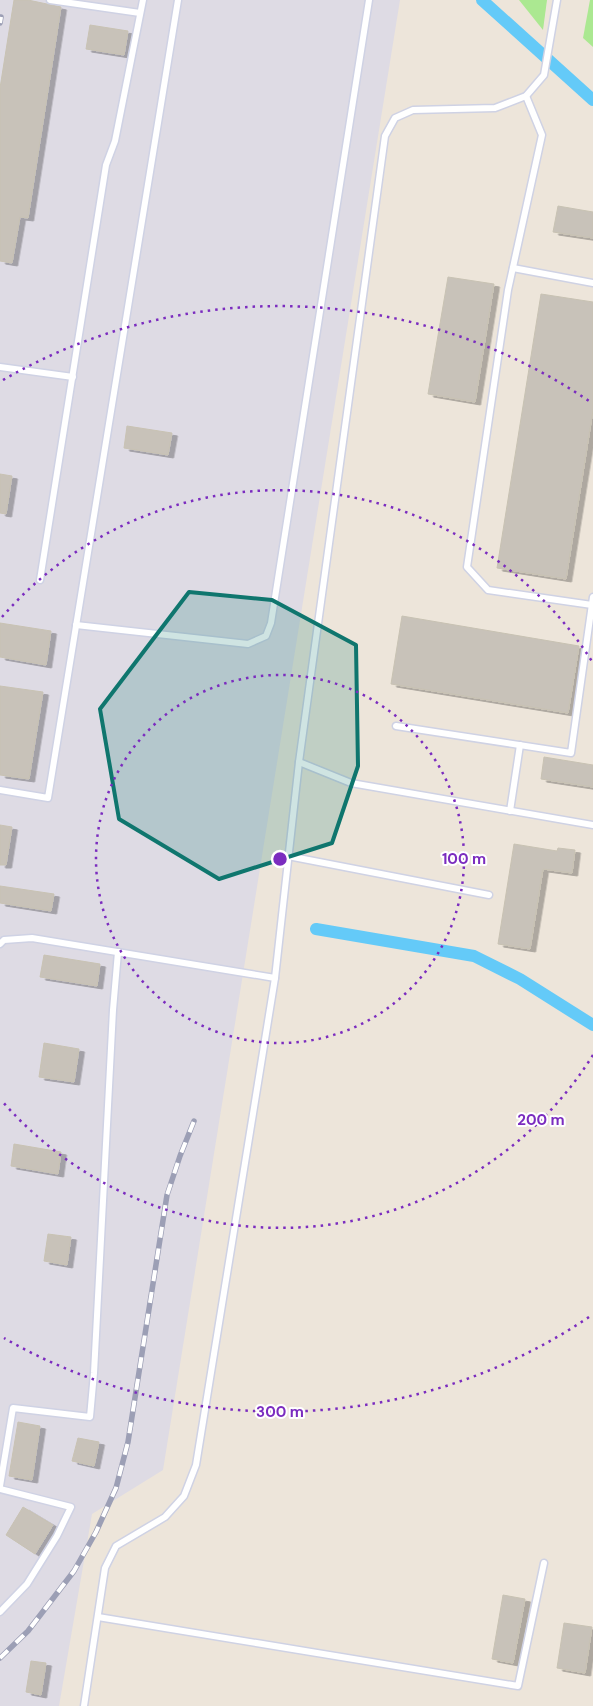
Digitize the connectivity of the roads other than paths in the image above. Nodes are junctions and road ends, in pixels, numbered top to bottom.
1 (50, 0) edge
2 (143, 0) edge
3 (178, 0) edge
4 (370, 0) edge
5 (557, 0) edge
6 (140, 13) junction
7 (526, 96) junction
8 (513, 268) junction
9 (593, 283) edge
10 (0, 367) edge
11 (73, 377) junction
12 (40, 580) dead end
13 (593, 597) edge
14 (592, 605) edge
15 (76, 625) junction
16 (396, 726) dead end
17 (520, 745) junction
18 (299, 762) junction
19 (0, 790) edge
20 (510, 811) junction
21 (593, 825) edge
22 (288, 856) junction
23 (489, 895) dead end
24 (0, 944) edge
25 (118, 952) junction
26 (275, 978) junction
27 (0, 1487) edge
28 (544, 1563) dead end
29 (0, 1612) edge
30 (98, 1617) junction
31 (84, 1706) edge

1 - 6 lane
2 - 6 lane
3 - 15 lane
4 - 15 lane
5 - 7 lane
6 - 11 lane
7 - 8 lane
7 - 18 lane
8 - 9 lane
8 - 14 lane
10 - 11 lane
11 - 12 lane
13 - 14 lane
14 - 17 lane
15 - 19 lane
16 - 17 lane
17 - 20 lane
18 - 20 lane
18 - 22 lane
20 - 21 lane
22 - 23 lane
22 - 26 lane
24 - 25 lane
25 - 26 lane
25 - 27 lane
26 - 30 lane
27 - 29 lane
28 - 30 lane
30 - 31 lane

